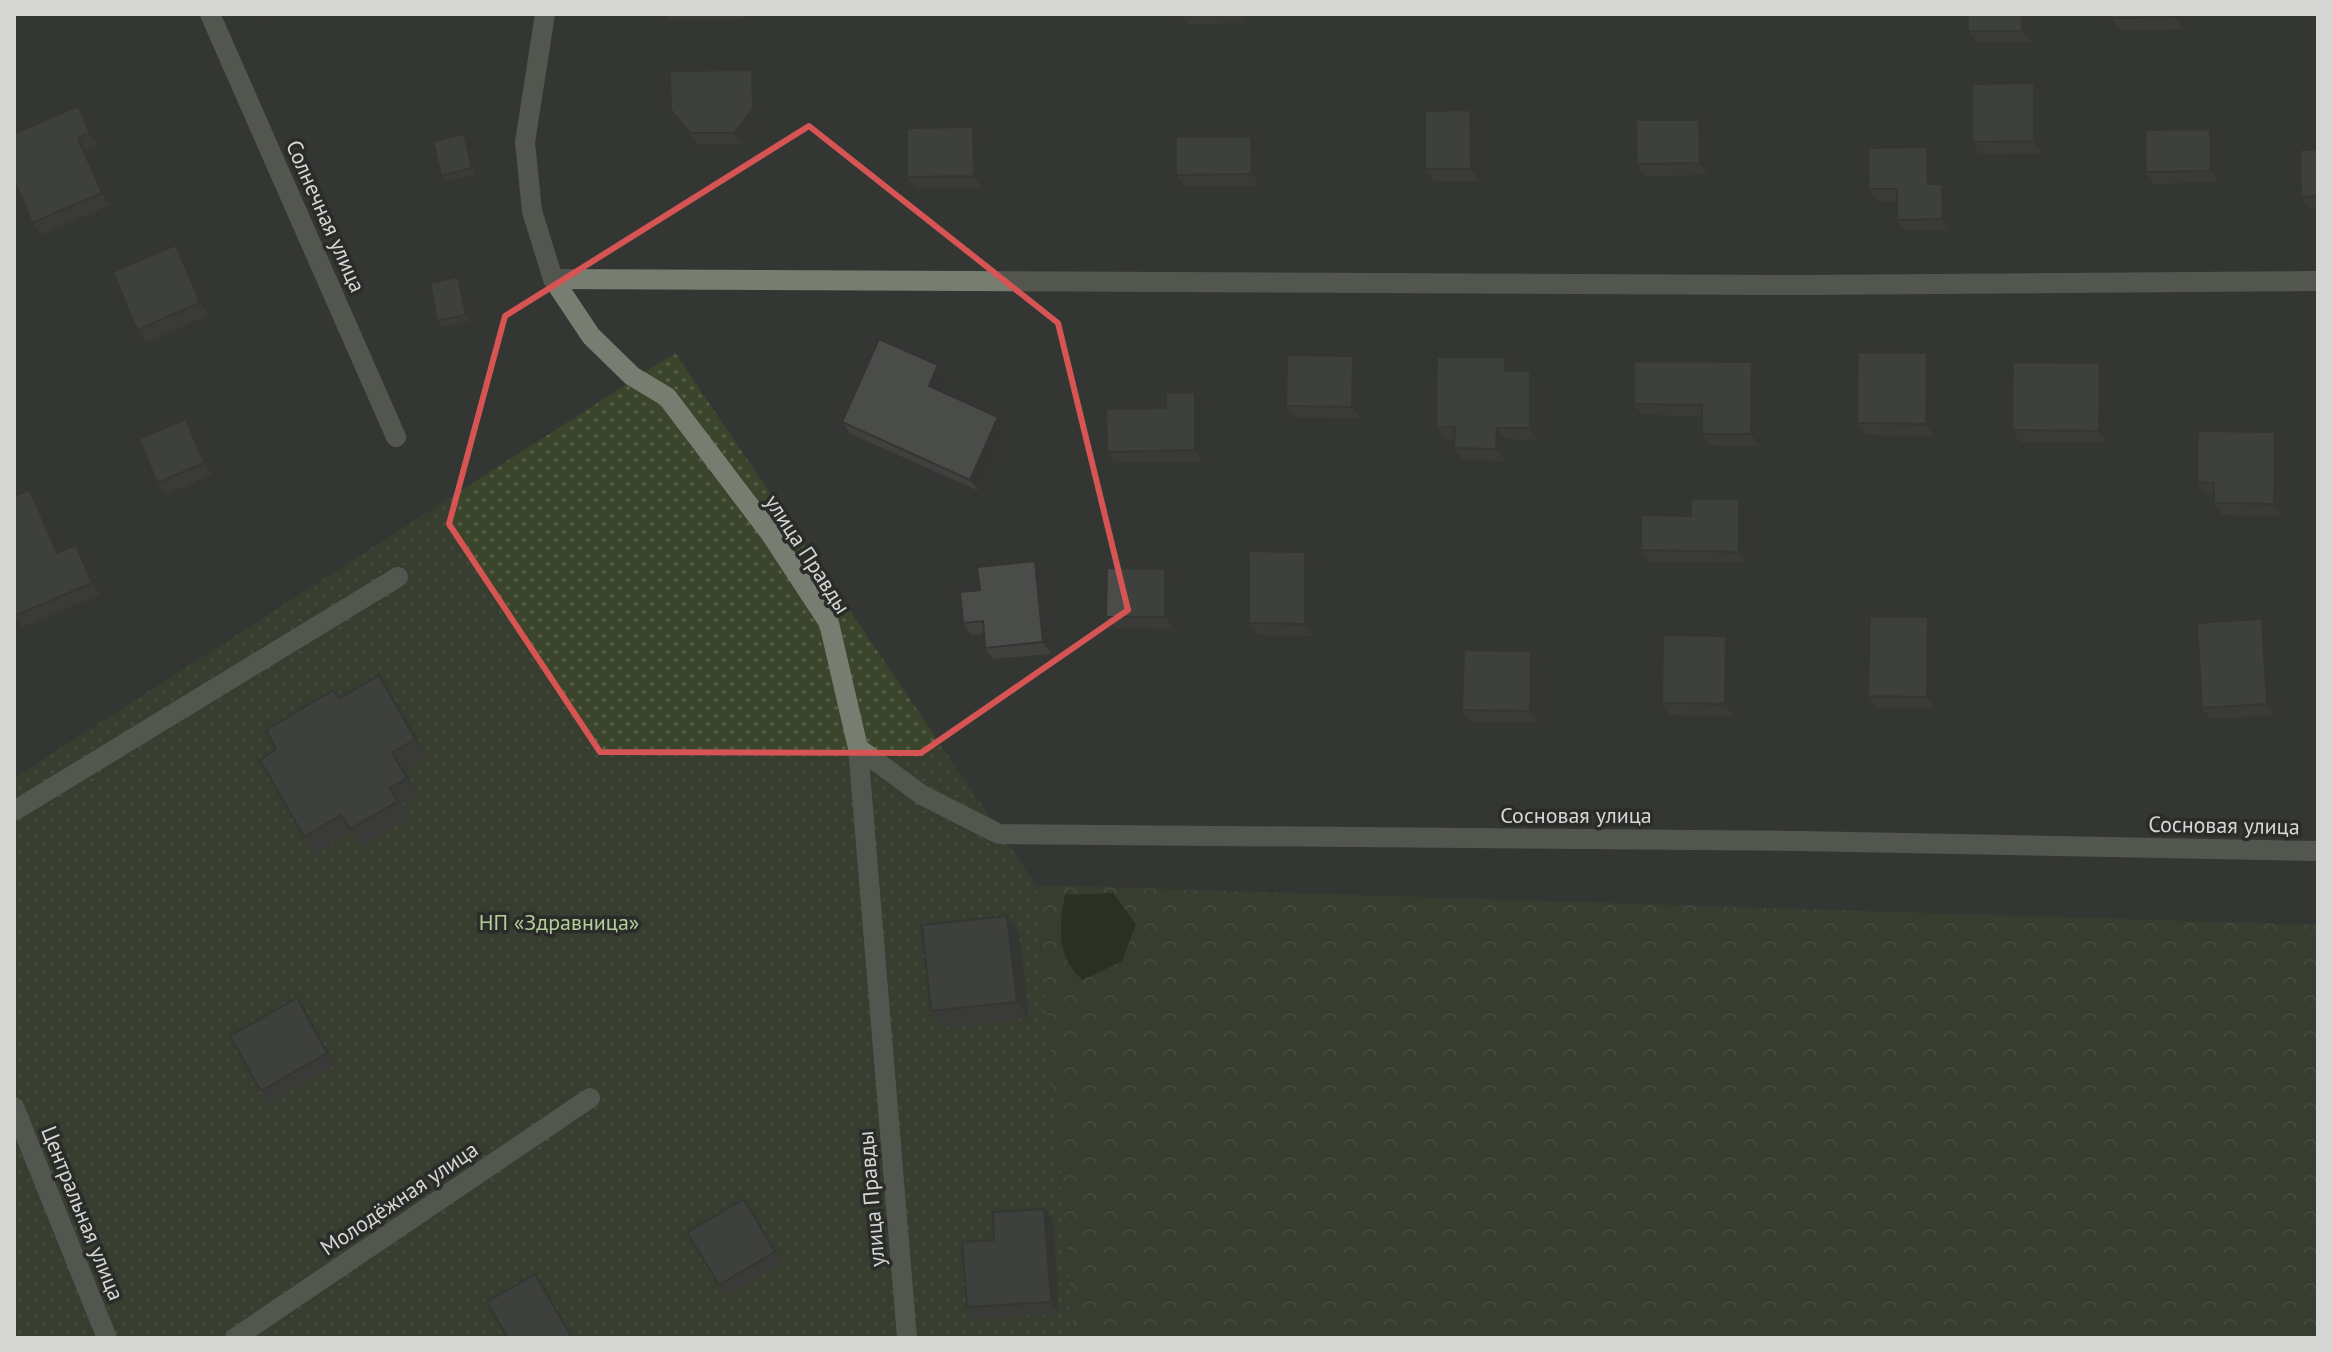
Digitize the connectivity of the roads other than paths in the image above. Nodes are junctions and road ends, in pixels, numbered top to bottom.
1 (210, 14) edge
2 (545, 14) edge
3 (553, 279) junction
4 (2318, 281) edge
5 (396, 437) dead end
6 (398, 577) dead end
7 (858, 748) junction
8 (14, 811) edge
9 (2318, 851) edge
10 (590, 1098) dead end
11 (14, 1107) edge
12 (107, 1338) edge
13 (235, 1338) edge
14 (907, 1338) edge

1 - 5 street, Солнечная улица
2 - 3 street, улица Правды
3 - 4 street
3 - 7 street, улица Правды
6 - 8 street
7 - 9 street, Сосновая улица
7 - 14 street, улица Правды
10 - 13 street, Молодёжная улица
11 - 12 street, Центральная улица

